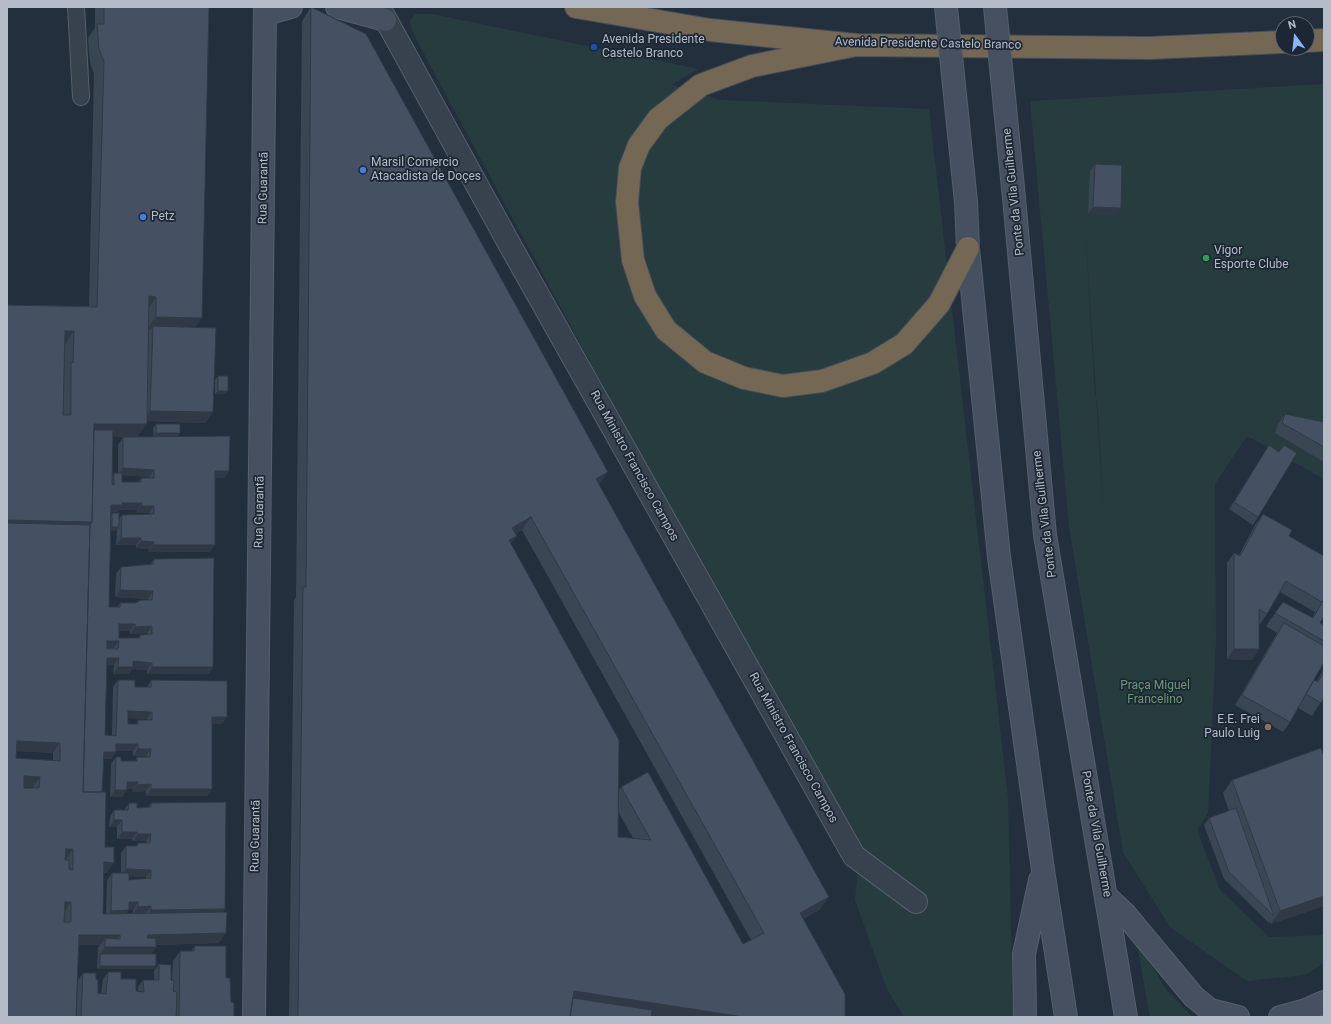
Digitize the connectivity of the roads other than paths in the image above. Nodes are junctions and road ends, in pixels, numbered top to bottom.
1 (76, 7) edge
2 (291, 7) edge
3 (337, 7) edge
4 (576, 7) edge
5 (946, 7) edge
6 (995, 7) edge
7 (266, 11) edge
8 (382, 14) edge
9 (1275, 42) edge
10 (856, 45) junction
11 (80, 97) dead end
12 (968, 248) junction
13 (1043, 870) junction
14 (1106, 896) junction
15 (916, 902) dead end
16 (1324, 1002) edge
17 (254, 1017) edge
18 (1025, 1017) edge
19 (1066, 1017) edge
20 (1126, 1017) edge
21 (1238, 1017) edge
22 (1280, 1017) edge

1 - 11 lane
2 - 7 main road
3 - 8 main road
4 - 10 highway, Avenida Presidente Castelo Branco
5 - 12 main road, bridge
6 - 14 main road, Ponte da Vila Guilherme, bridge
7 - 17 main road, Rua Guarantã
8 - 15 street, Rua Ministro Francisco Campos
9 - 10 highway, Avenida Presidente Castelo Branco
10 - 12 highway
12 - 13 main road
13 - 18 main road
13 - 19 main road
14 - 20 main road, Ponte da Vila Guilherme
14 - 21 main road
16 - 22 main road

